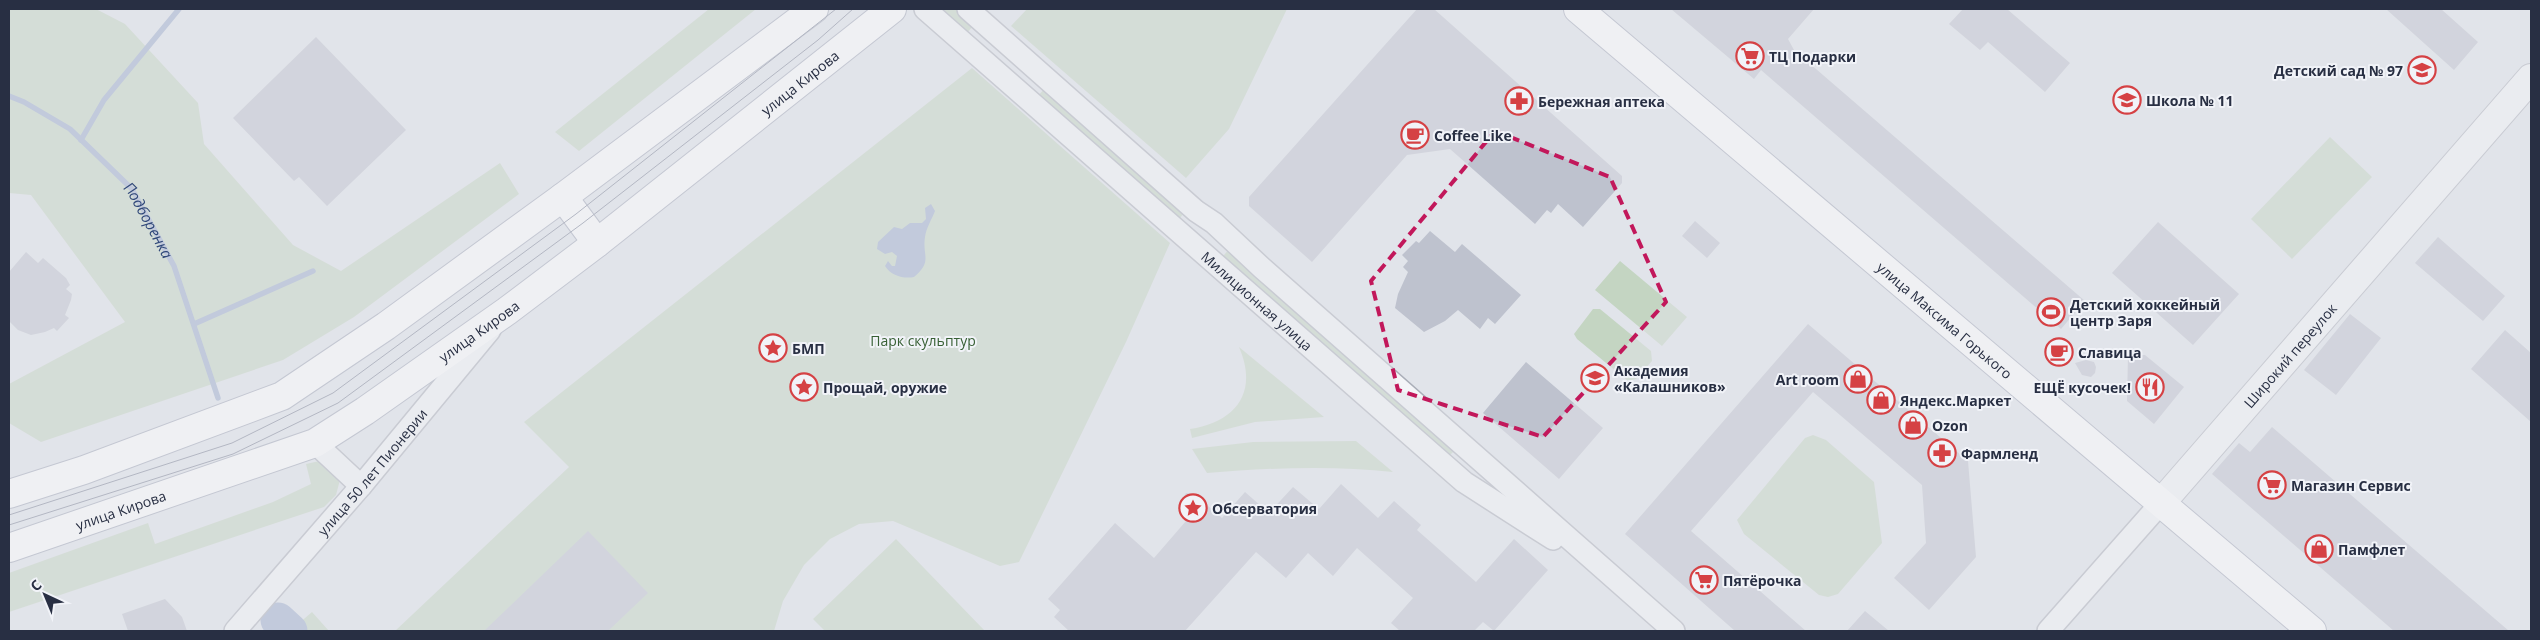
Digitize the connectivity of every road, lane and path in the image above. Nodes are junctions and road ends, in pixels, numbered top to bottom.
1 (814, 9) edge
2 (892, 9) edge
3 (925, 9) edge
4 (968, 9) edge
5 (1578, 9) edge
6 (2531, 78) edge
7 (563, 197) junction
8 (597, 243) junction
9 (507, 311) junction
10 (315, 443) junction
11 (361, 486) junction
12 (9, 494) edge
13 (2161, 503) junction
14 (9, 548) edge
15 (1606, 573) junction
16 (235, 631) edge
17 (1674, 631) edge
18 (2048, 631) edge
19 (2312, 631) edge

1 - 7 main road
2 - 8 main road, улица Кирова
3 - 15 street, Милиционная улица
4 - 15 street, Милиционная улица
5 - 13 main road, улица Максима Горького
6 - 13 street, Широкий переулок
7 - 8 main road
7 - 12 main road
8 - 9 main road, улица Кирова
9 - 10 main road, улица Кирова
9 - 11 street, улица 50 лет Пионерии
10 - 11 street
10 - 14 main road, улица Кирова
11 - 16 street, улица 50 лет Пионерии
13 - 18 street, Широкий переулок
13 - 19 main road, улица Максима Горького
15 - 17 street, Милиционная улица

